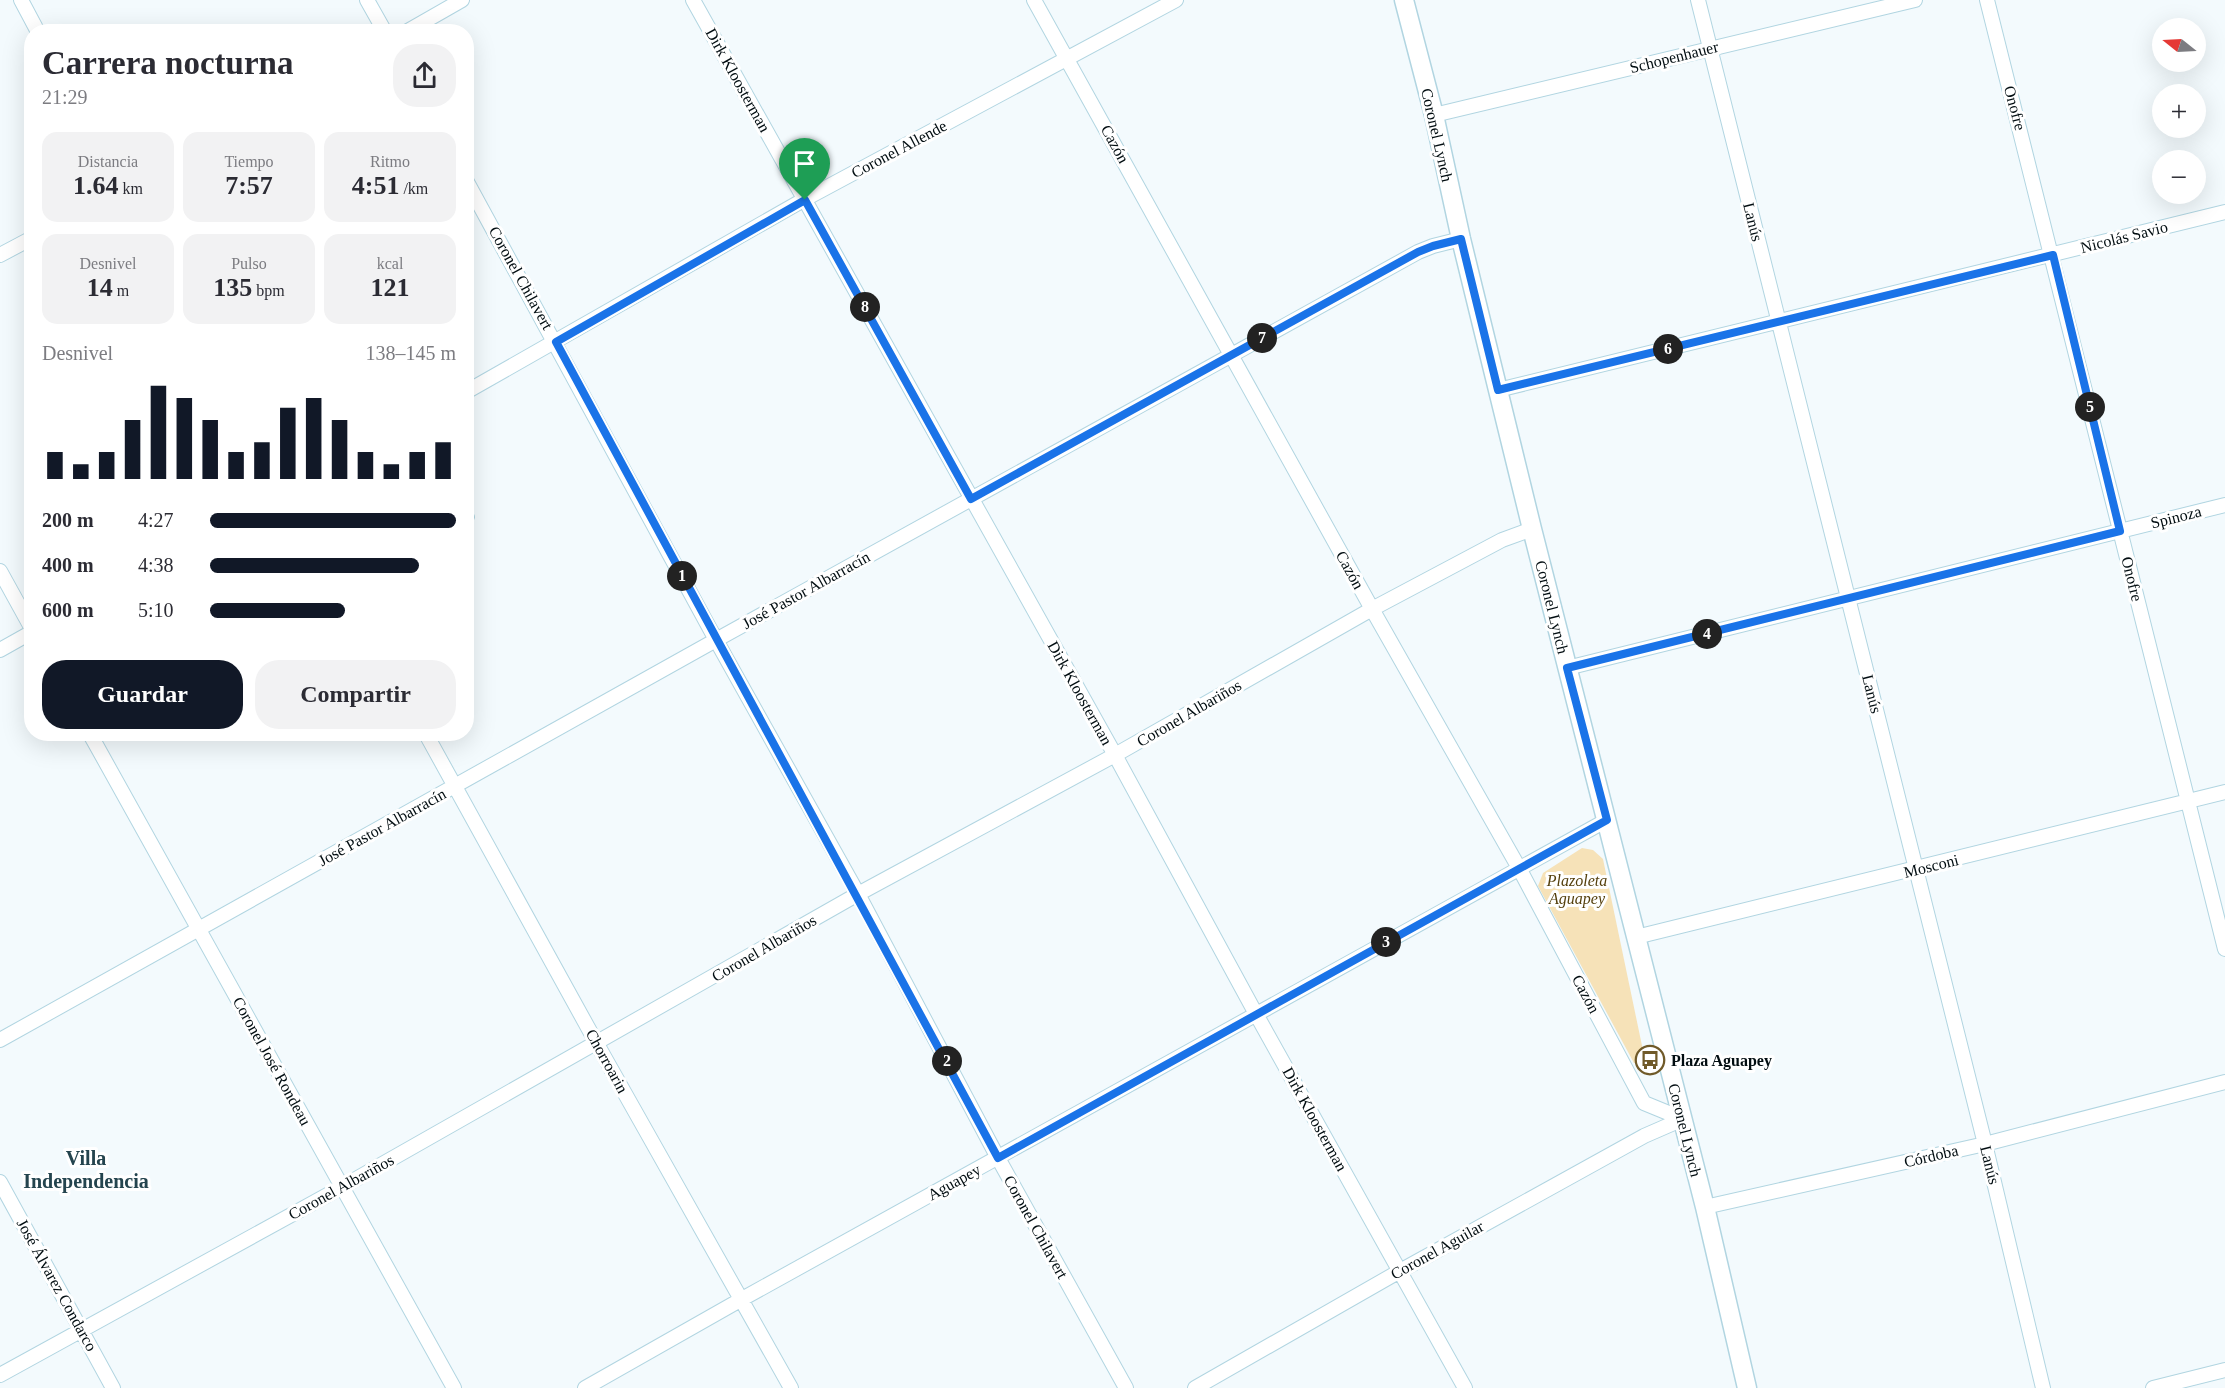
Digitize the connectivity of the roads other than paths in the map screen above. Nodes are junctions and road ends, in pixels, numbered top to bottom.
1 (21, 0) edge
2 (367, 0) edge
3 (462, 0) edge
4 (693, 0) edge
5 (1034, 0) edge
6 (1176, 0) edge
7 (1404, 0) edge
8 (1698, 0) edge
9 (1915, 0) edge
10 (1987, 0) edge
11 (34, 24) edge
12 (380, 24) edge
13 (420, 24) edge
14 (1710, 48) junction
15 (1068, 59) junction
16 (1434, 115) junction
17 (474, 194) edge
18 (805, 200) junction
19 (2225, 212) edge
20 (1461, 239) junction
21 (24, 242) edge
22 (0, 255) edge
23 (2053, 255) junction
24 (1778, 322) junction
25 (556, 342) junction
26 (1230, 355) junction
27 (474, 388) edge
28 (1498, 390) junction
29 (971, 499) junction
30 (2225, 505) edge
31 (1532, 529) junction
32 (2120, 531) junction
33 (0, 571) edge
34 (1848, 599) junction
35 (1372, 609) junction
36 (24, 616) edge
37 (24, 636) edge
38 (716, 640) junction
39 (0, 650) edge
40 (1567, 668) junction
41 (94, 741) edge
42 (430, 741) edge
43 (1115, 755) junction
44 (456, 786) junction
45 (2225, 792) edge
46 (2188, 801) junction
47 (1607, 820) junction
48 (1519, 868) junction
49 (1915, 870) junction
50 (858, 894) junction
51 (199, 929) junction
52 (1636, 937) junction
53 (2225, 949) edge
54 (1256, 1014) junction
55 (0, 1040) edge
56 (597, 1044) junction
57 (2225, 1082) edge
58 (1683, 1119) junction
59 (1984, 1144) junction
60 (998, 1158) junction
61 (0, 1182) edge
62 (342, 1187) junction
63 (1705, 1207) junction
64 (1401, 1270) junction
65 (742, 1299) junction
66 (81, 1329) junction
67 (2225, 1370) edge
68 (0, 1375) edge
69 (113, 1388) edge
70 (454, 1388) edge
71 (585, 1388) edge
72 (791, 1388) edge
73 (1126, 1388) edge
74 (1195, 1388) edge
75 (1465, 1388) edge
76 (1747, 1388) edge
77 (2043, 1388) edge
78 (2153, 1388) edge

1 - 11 street
2 - 12 street
3 - 13 street
4 - 18 street, Dirk Kloosterman
5 - 15 street, Cazón
6 - 15 street, Coronel Allende
7 - 16 street, Coronel Lynch
8 - 14 street, Lanús
9 - 14 street, Schopenhauer
10 - 23 street, Onofre
14 - 16 street, Schopenhauer
14 - 24 street, Lanús
15 - 18 street, Coronel Allende
15 - 26 street, Cazón
16 - 20 street, Coronel Lynch
17 - 25 street, Coronel Chilavert
18 - 25 street, Coronel Allende
18 - 29 street, Dirk Kloosterman
19 - 23 street, Nicolás Savio
20 - 26 street, José Pastor Albarracín
20 - 28 street, Coronel Lynch
21 - 22 street
23 - 24 street, Nicolás Savio
23 - 32 street, Onofre
24 - 28 street, Nicolás Savio
24 - 34 street, Lanús
25 - 27 street, Coronel Allende
25 - 38 street, Coronel Chilavert
26 - 29 street, José Pastor Albarracín
26 - 35 street, Cazón
28 - 31 street, Coronel Lynch
29 - 38 street, José Pastor Albarracín
29 - 43 street, Dirk Kloosterman
30 - 32 street, Spinoza
31 - 35 street, Coronel Albariños
31 - 40 street, Coronel Lynch
32 - 34 street, Spinoza
32 - 46 street, Onofre
33 - 36 street
34 - 40 street, Spinoza
34 - 49 street, Lanús
35 - 43 street, Coronel Albariños
35 - 48 street, Cazón
37 - 39 street
38 - 44 street, José Pastor Albarracín
38 - 50 street, Coronel Chilavert
40 - 47 street, Coronel Lynch
41 - 51 street, Coronel José Rondeau
42 - 44 street, Chorroarin
43 - 50 street, Coronel Albariños
43 - 54 street, Dirk Kloosterman
44 - 51 street, José Pastor Albarracín
44 - 56 street, Chorroarin
45 - 46 street, Mosconi
46 - 49 street, Mosconi
46 - 53 street, Onofre
47 - 48 street, Aguapey
47 - 52 street, Coronel Lynch
48 - 54 street, Aguapey
48 - 58 street, Cazón
49 - 52 street, Mosconi
49 - 59 street, Lanús
50 - 56 street, Coronel Albariños
50 - 60 street, Coronel Chilavert
51 - 55 street, José Pastor Albarracín
51 - 62 street, Coronel José Rondeau
52 - 58 street, Coronel Lynch
54 - 60 street, Aguapey
54 - 64 street, Dirk Kloosterman
56 - 62 street, Coronel Albariños
56 - 65 street, Chorroarin
57 - 59 street, Córdoba
58 - 63 street, Coronel Lynch
58 - 64 street, Coronel Aguilar
59 - 63 street, Córdoba
59 - 77 street, Lanús
60 - 65 street, Aguapey
60 - 73 street, Coronel Chilavert
61 - 66 street, José Álvarez Condarco
62 - 66 street, Coronel Albariños
62 - 70 street, Coronel José Rondeau
63 - 76 street, Coronel Lynch
64 - 74 street, Coronel Aguilar
64 - 75 street, Dirk Kloosterman
65 - 71 street, Aguapey
65 - 72 street, Chorroarin
66 - 68 street, Coronel Albariños
66 - 69 street, José Álvarez Condarco
67 - 78 street

